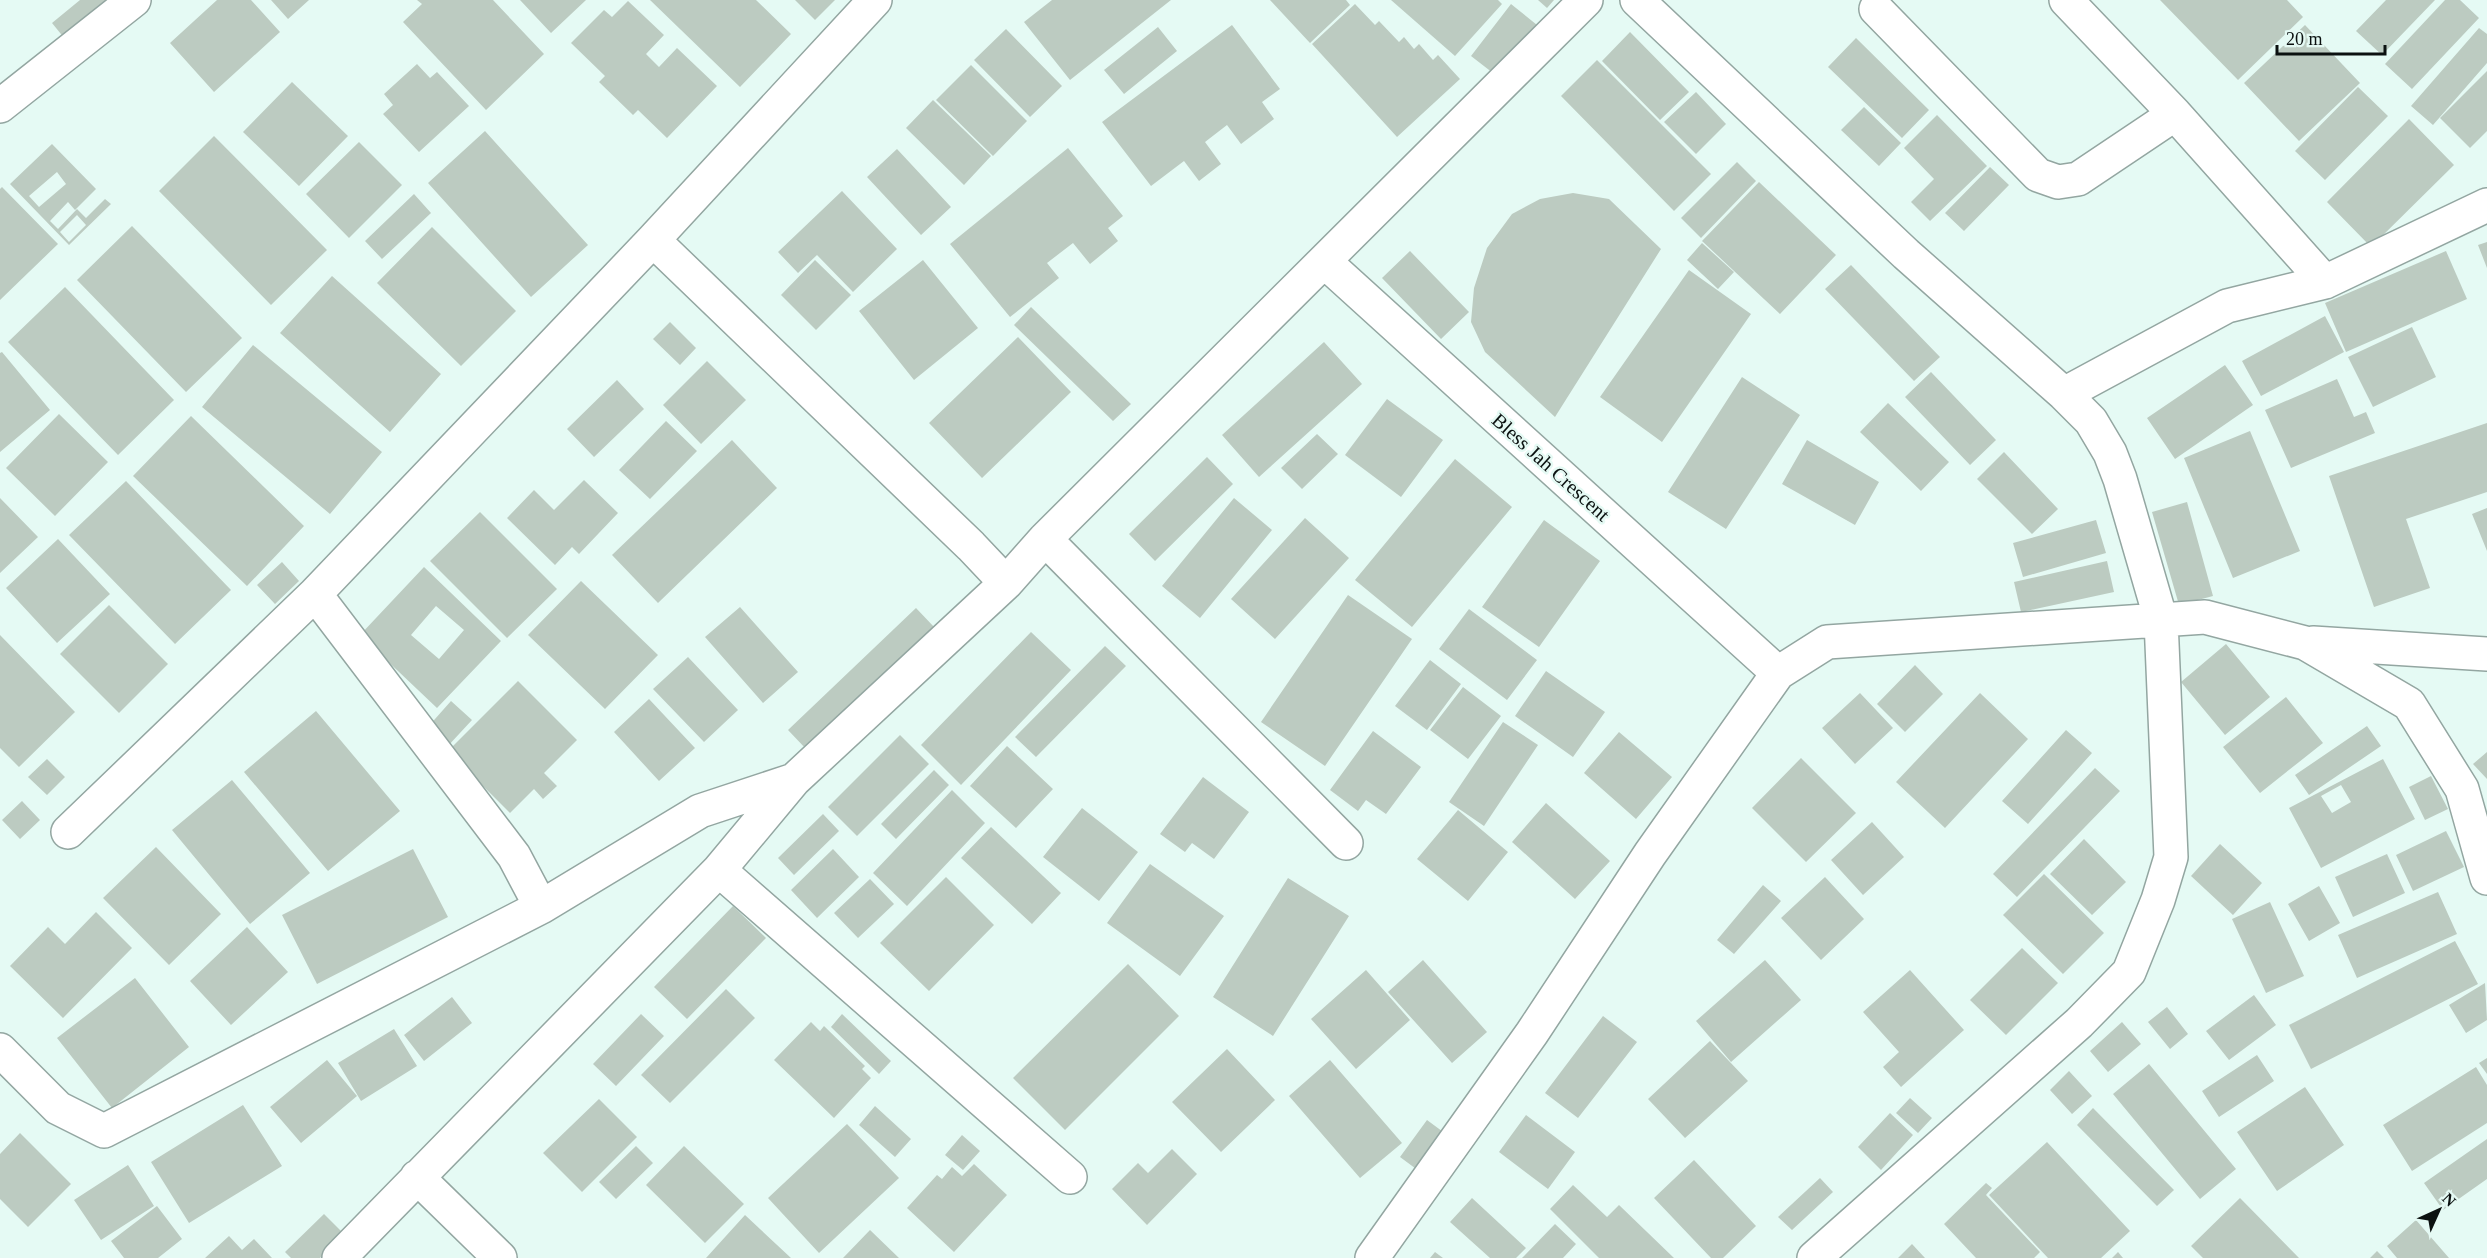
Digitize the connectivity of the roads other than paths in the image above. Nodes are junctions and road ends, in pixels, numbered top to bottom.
1 (134, 0) edge
2 (875, 0) edge
3 (1586, 0) edge
4 (1638, 0) edge
5 (2067, 0) edge
6 (1876, 3) edge
7 (0, 106) edge
8 (2175, 114) junction
9 (2487, 204) edge
10 (653, 240) junction
11 (1324, 261) junction
12 (2325, 282) junction
13 (2064, 394) junction
14 (1045, 539) junction
15 (1006, 583) junction
16 (315, 594) junction
17 (2161, 620) junction
18 (2305, 643) junction
19 (2487, 654) edge
20 (1778, 673) junction
21 (794, 780) junction
22 (68, 832) dead end
23 (1346, 843) dead end
24 (719, 870) junction
25 (2487, 878) edge
26 (541, 907) junction
27 (0, 1050) edge
28 (417, 1177) junction
29 (1070, 1177) dead end
30 (339, 1258) edge
31 (500, 1258) edge
32 (1372, 1258) edge
33 (1814, 1258) edge

1 - 7 street
2 - 10 street
3 - 11 street
4 - 13 street
5 - 8 street
6 - 8 street
8 - 12 street
9 - 12 street
10 - 15 street
10 - 16 street
11 - 14 street
11 - 20 street, Bless Jah Crescent
12 - 13 street
13 - 17 street
14 - 15 street
14 - 23 street
15 - 21 street
16 - 22 street
16 - 26 street
17 - 18 street
17 - 20 street
17 - 33 street
18 - 19 street
18 - 25 street
20 - 32 street
21 - 24 street
21 - 26 street
24 - 28 street
24 - 29 street
26 - 27 street
28 - 30 street
28 - 31 street

